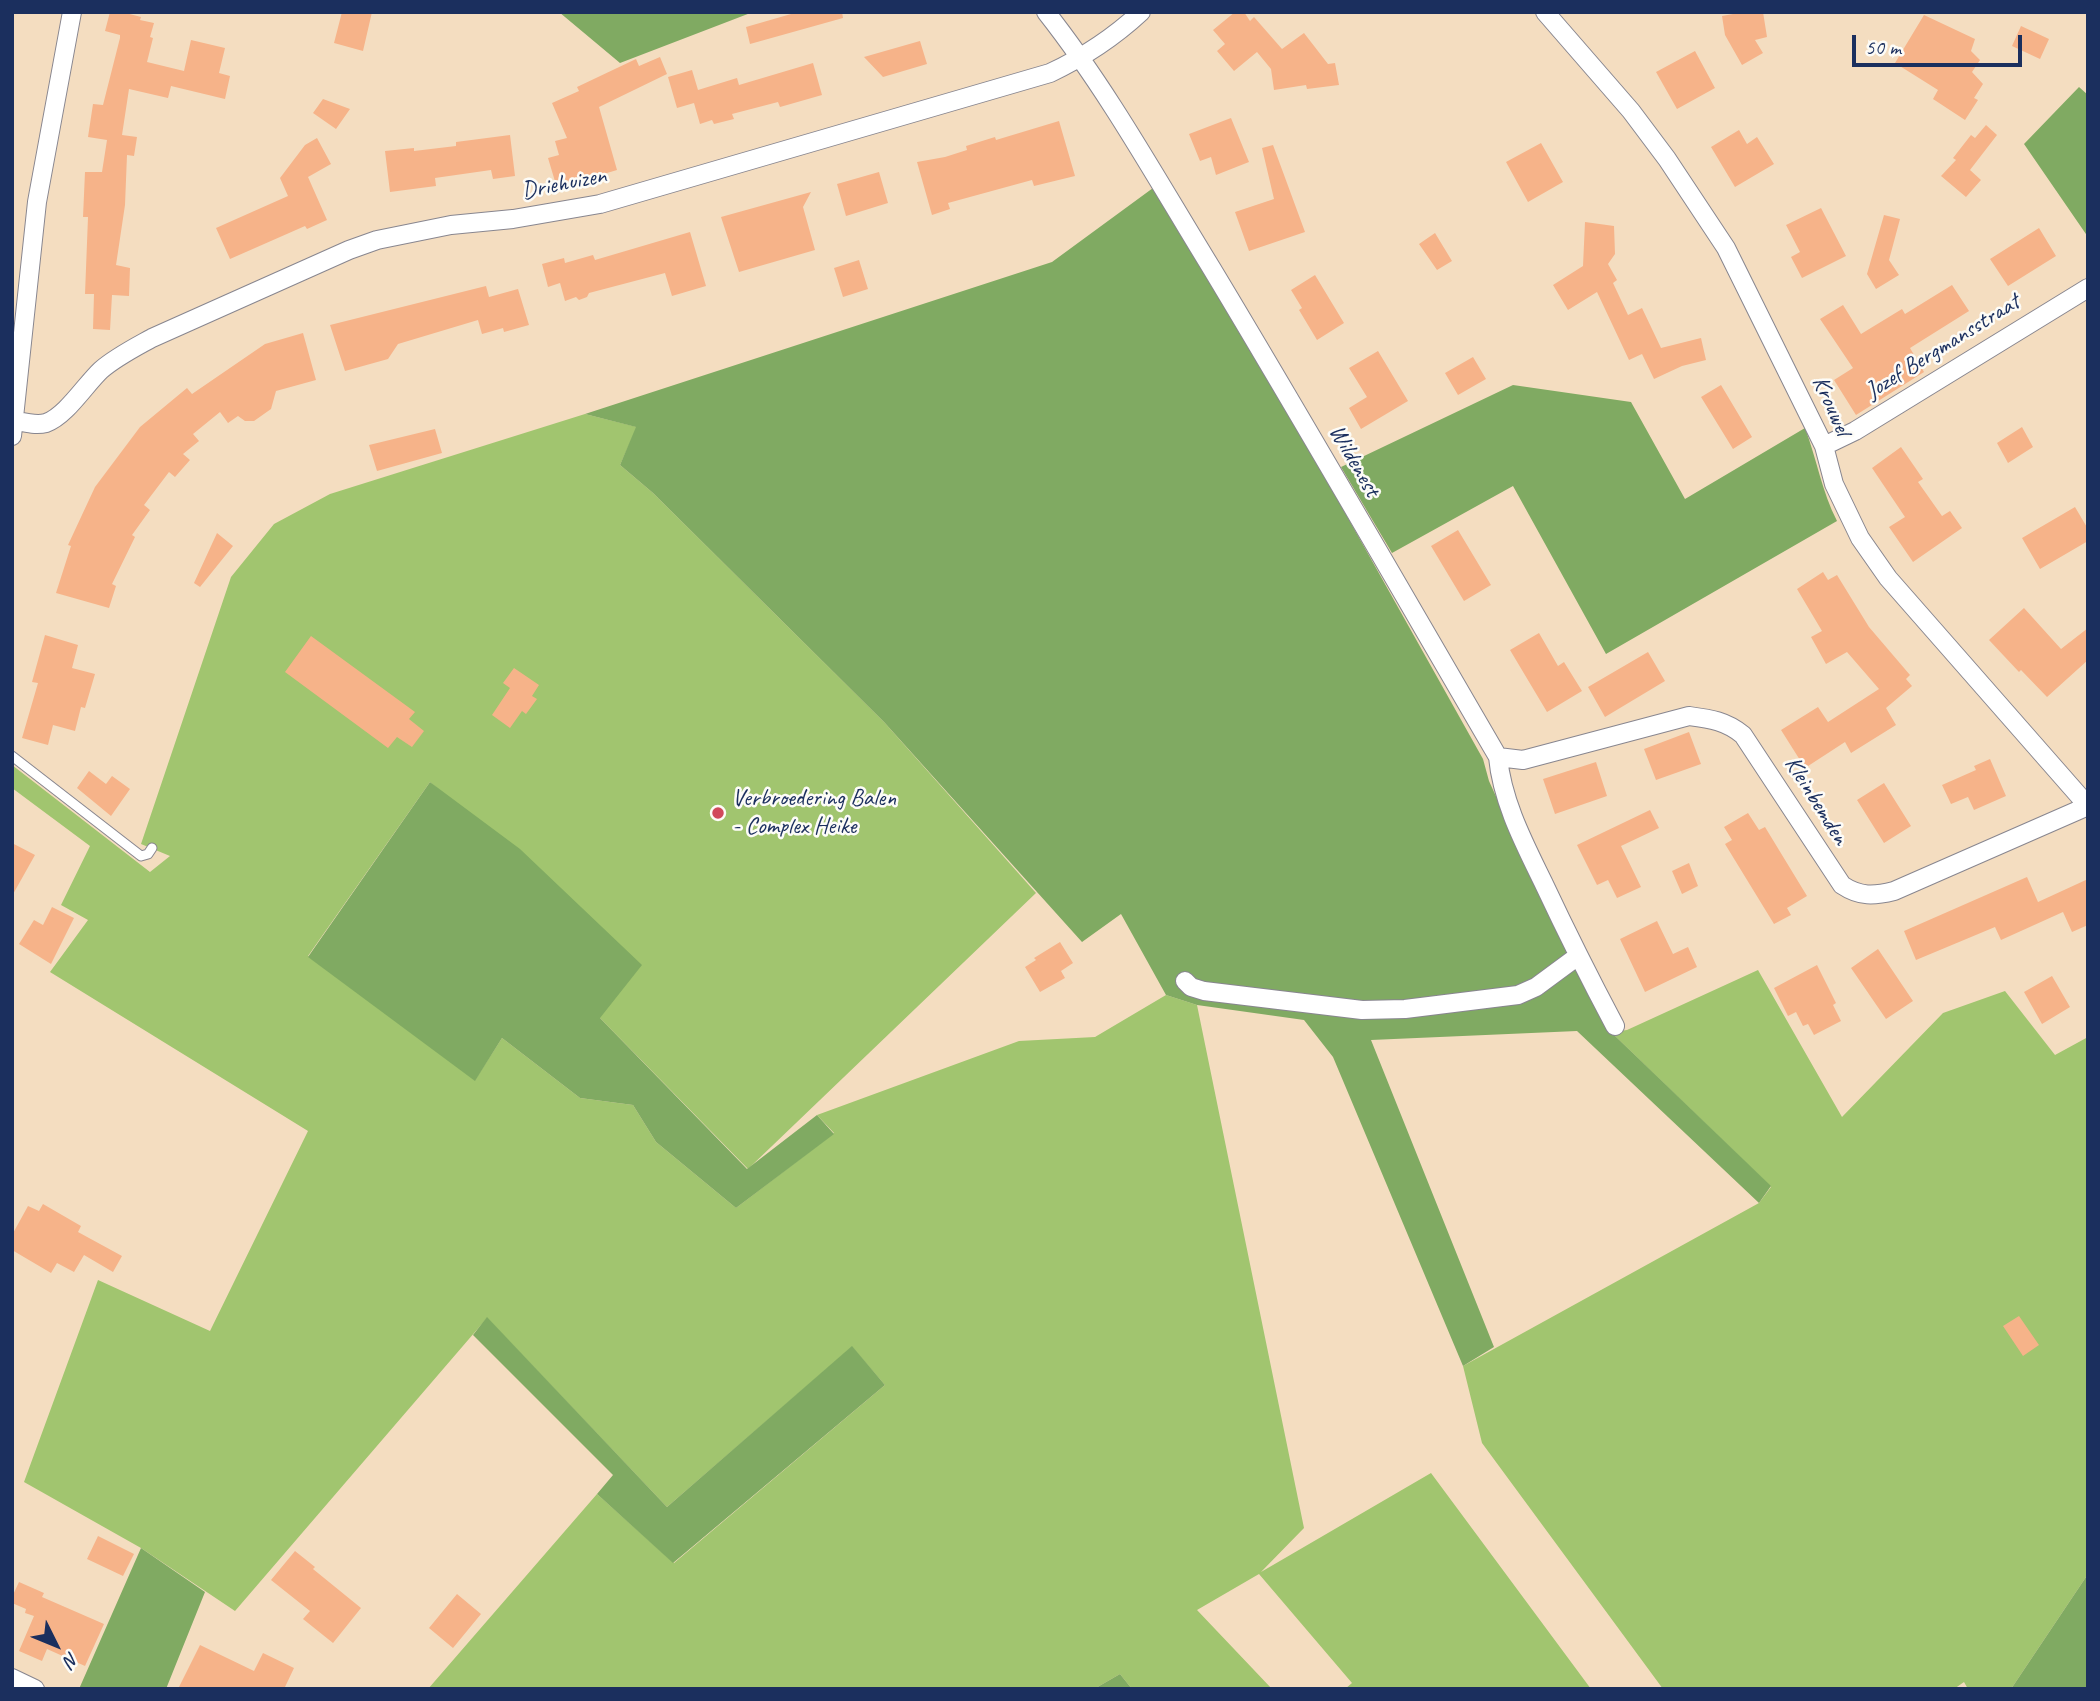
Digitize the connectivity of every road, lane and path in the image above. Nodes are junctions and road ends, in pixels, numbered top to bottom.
1 (72, 12) edge
2 (1045, 12) edge
3 (1141, 12) edge
4 (1545, 12) edge
5 (1079, 60) junction
6 (2088, 288) edge
7 (13, 428) edge
8 (1824, 446) junction
9 (12, 756) edge
10 (1498, 757) junction
11 (2088, 806) edge
12 (152, 848) dead end
13 (1578, 956) junction
14 (1185, 981) dead end
15 (1615, 1026) dead end
16 (12, 1678) edge
17 (35, 1689) edge

1 - 7 street
2 - 5 street, Wildenest
3 - 5 street, Driehuizen
4 - 8 street, Krouwel
5 - 7 street, Driehuizen
5 - 10 street, Wildenest
6 - 8 street, Jozef Bergmansstraat
8 - 11 street, Krouwel
9 - 12 lane
10 - 11 street, Kleinbemden
10 - 13 street, Wildenest
13 - 14 street
13 - 15 street, Wildenest
16 - 17 street

